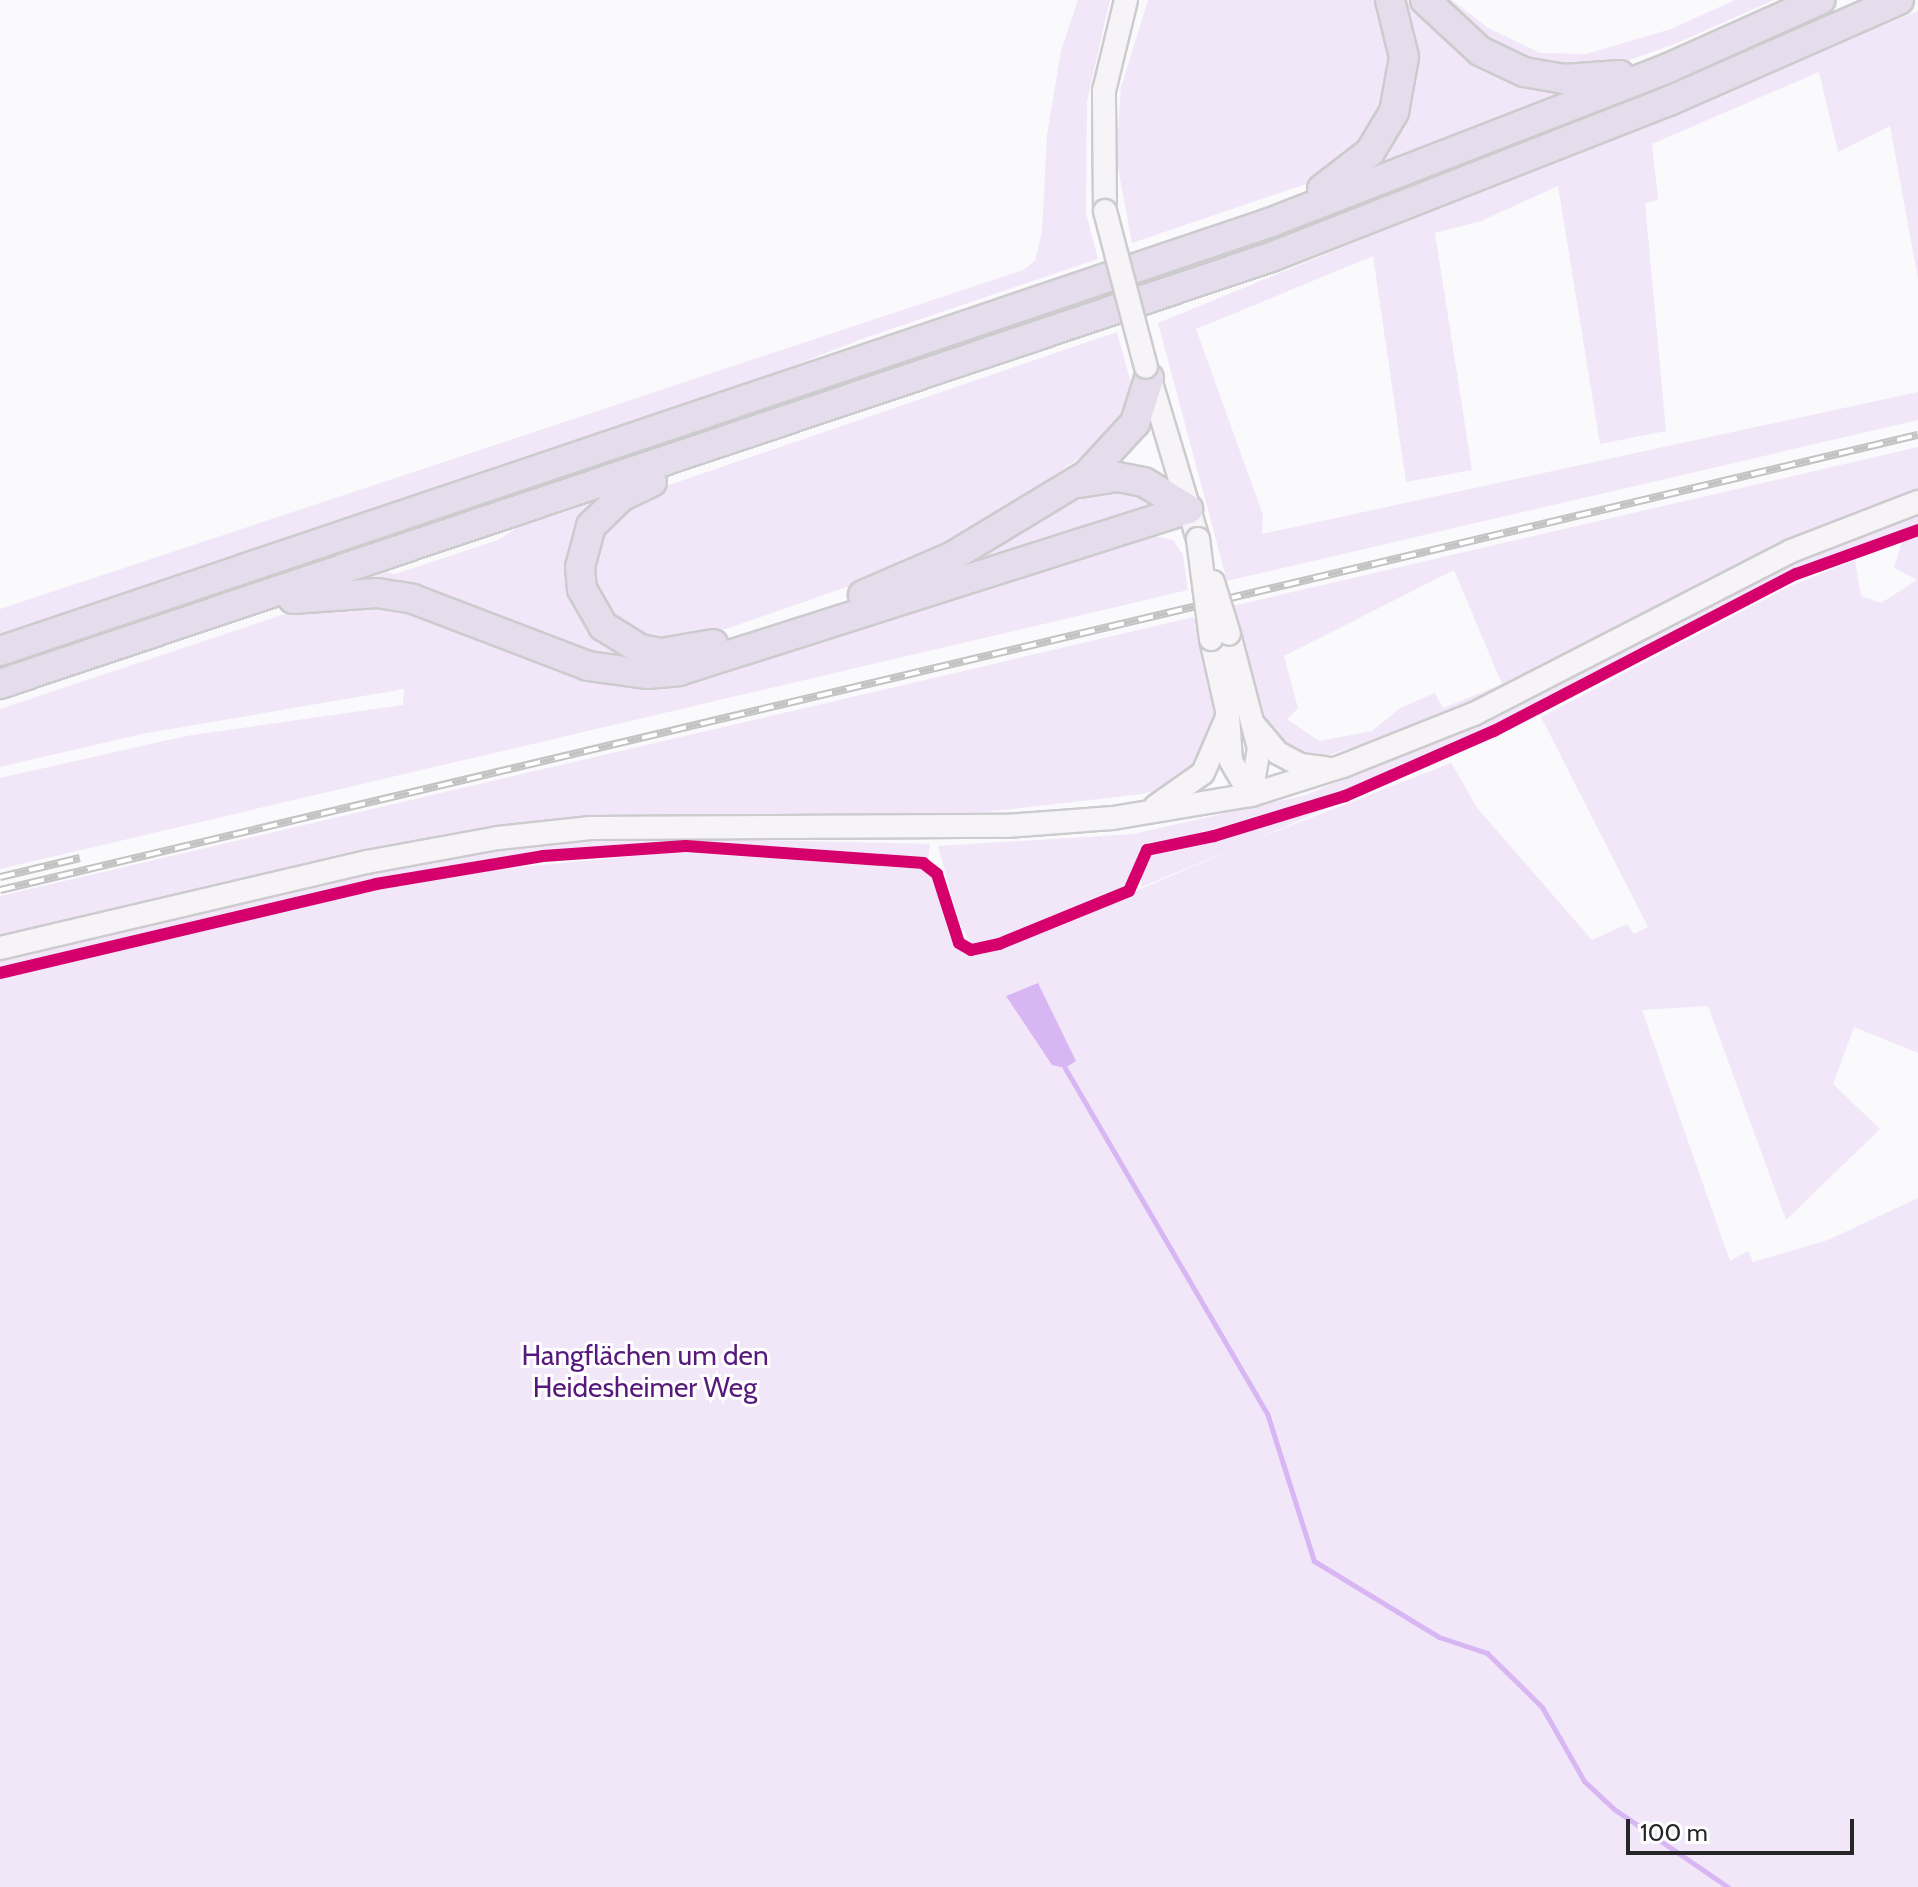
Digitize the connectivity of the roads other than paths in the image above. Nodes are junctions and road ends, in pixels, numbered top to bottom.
1 (1126, 0) edge
2 (1390, 0) edge
3 (1425, 0) edge
4 (1820, 0) edge
5 (1899, 0) edge
6 (1668, 68) junction
7 (1269, 223) junction
8 (1148, 372) junction
9 (780, 425) junction
10 (1067, 487) junction
11 (1918, 502) edge
12 (1188, 509) junction
13 (217, 611) junction
14 (0, 651) edge
15 (0, 684) edge
16 (1238, 715) junction
17 (1343, 766) junction
18 (1251, 795) junction
19 (1113, 818) junction
20 (0, 948) edge

1 - 8 main road, bridge
2 - 7 highway
3 - 6 highway
4 - 6 highway
5 - 9 highway
6 - 7 highway
7 - 14 highway
8 - 10 highway
8 - 12 main road
9 - 10 highway
9 - 13 highway
10 - 12 highway
11 - 17 main road
12 - 13 highway
12 - 16 main road, bridge
13 - 15 highway
16 - 17 main road
16 - 18 main road
16 - 19 main road
17 - 18 main road
18 - 19 main road
19 - 20 main road

